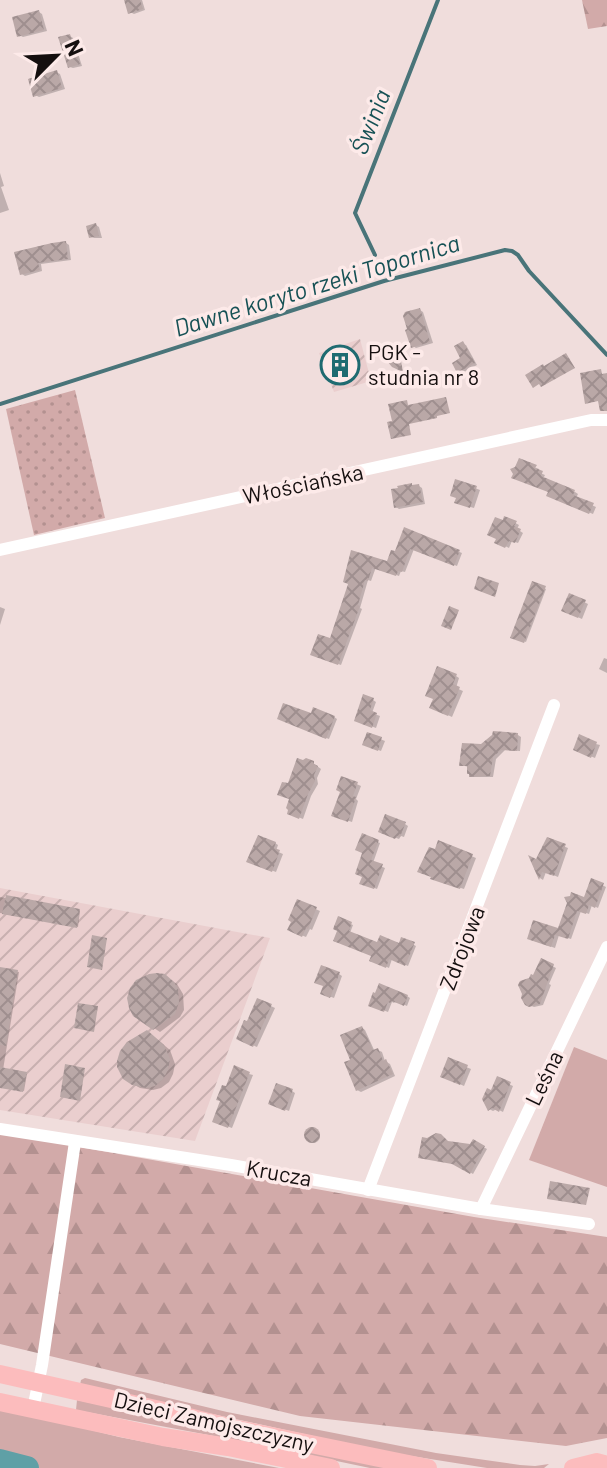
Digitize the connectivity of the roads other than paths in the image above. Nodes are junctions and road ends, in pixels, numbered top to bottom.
1 (607, 420) edge
2 (0, 550) edge
3 (554, 705) dead end
4 (607, 947) edge
5 (0, 1129) edge
6 (75, 1142) junction
7 (368, 1190) junction
8 (481, 1209) junction
9 (589, 1224) dead end
10 (0, 1374) edge
11 (39, 1383) junction
12 (0, 1402) edge
13 (33, 1409) junction
14 (604, 1463) edge
15 (331, 1468) edge
16 (428, 1468) edge
17 (573, 1468) edge

1 - 2 street, Włościańska
3 - 7 street, Zdrojowa
4 - 8 street, Leśna
5 - 6 street, Krucza
6 - 7 street, Krucza
6 - 11 street
7 - 8 street, Krucza
8 - 9 street, Krucza
10 - 11 main road, Dzieci Zamojszczyzny
11 - 13 street
11 - 16 main road, Dzieci Zamojszczyzny
12 - 13 main road, Dzieci Zamojszczyzny
13 - 15 main road, Dzieci Zamojszczyzny
14 - 17 main road

